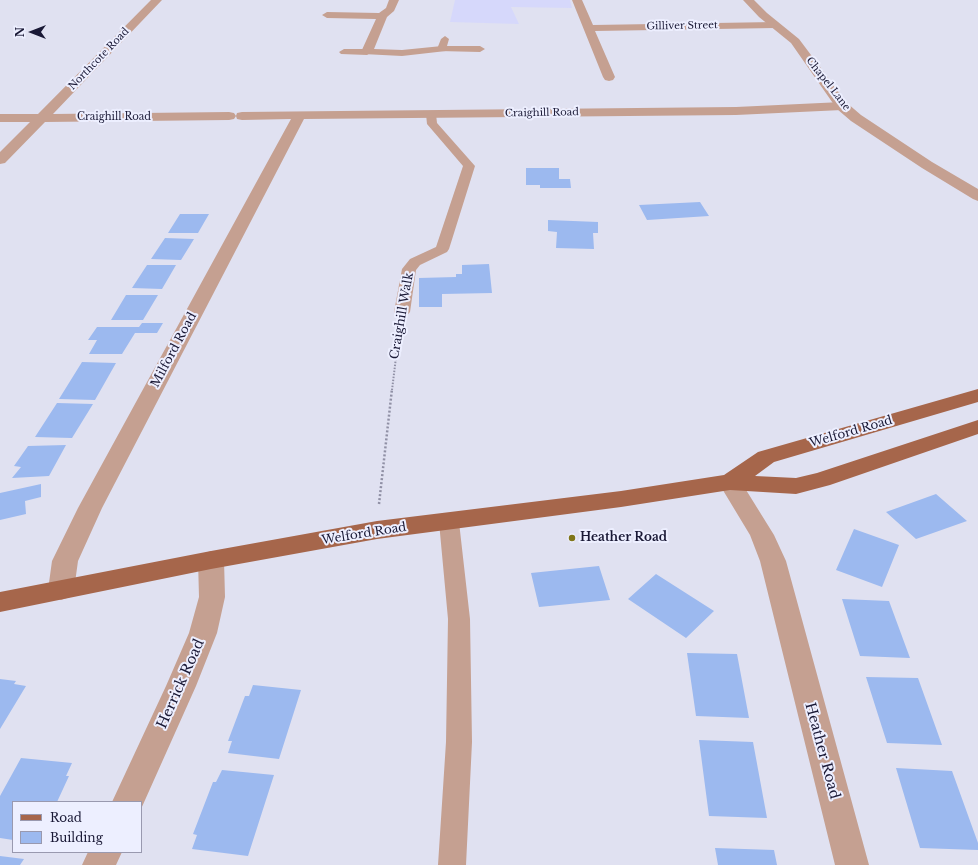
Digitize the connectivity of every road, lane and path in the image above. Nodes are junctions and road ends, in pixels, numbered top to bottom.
1 (157, 0) edge
2 (394, 0) edge
3 (577, 0) edge
4 (748, 0) edge
5 (326, 15) dead end
6 (382, 16) junction
7 (775, 25) junction
8 (589, 28) junction
9 (444, 44) joint
10 (480, 49) dead end
11 (344, 52) dead end
12 (367, 52) junction
13 (609, 77) dead end
14 (842, 106) junction
15 (431, 114) junction
16 (300, 115) junction
17 (229, 116) dead end
18 (242, 116) dead end
19 (42, 117) junction
20 (0, 118) edge
21 (0, 160) edge
22 (978, 196) edge
23 (402, 312) joint
24 (978, 394) edge
25 (978, 428) edge
26 (730, 482) junction
27 (449, 522) junction
28 (377, 530) junction
29 (211, 560) junction
30 (61, 590) junction
31 (0, 602) edge
32 (128, 801) edge
33 (105, 853) edge
34 (99, 865) edge
35 (452, 865) edge
36 (852, 865) edge

1 - 19 street, Northcote Road
2 - 6 street
3 - 8 street
4 - 7 street, Chapel Lane
5 - 6 street
6 - 12 street
7 - 8 street, Gilliver Street
7 - 14 street, Chapel Lane
8 - 13 street
9 - 10 lane
9 - 12 street
11 - 12 lane
14 - 15 street, Craighill Road
14 - 22 street, Chapel Lane
15 - 16 street, Craighill Road
15 - 23 lane, Craighill Walk
16 - 18 street, Craighill Road
16 - 30 street, Milford Road
17 - 19 street, Craighill Road
19 - 20 street, Craighill Road
19 - 21 street, Northcote Road
23 - 28 path, Craighill Walk
24 - 26 main road, Welford Road
25 - 26 main road, Welford Road
26 - 27 main road, Welford Road
26 - 36 street, Heather Road
27 - 28 main road, Welford Road
27 - 35 lane
28 - 29 main road, Welford Road
29 - 30 main road, Welford Road
29 - 32 street, Herrick Road
30 - 31 main road, Welford Road
33 - 34 street

